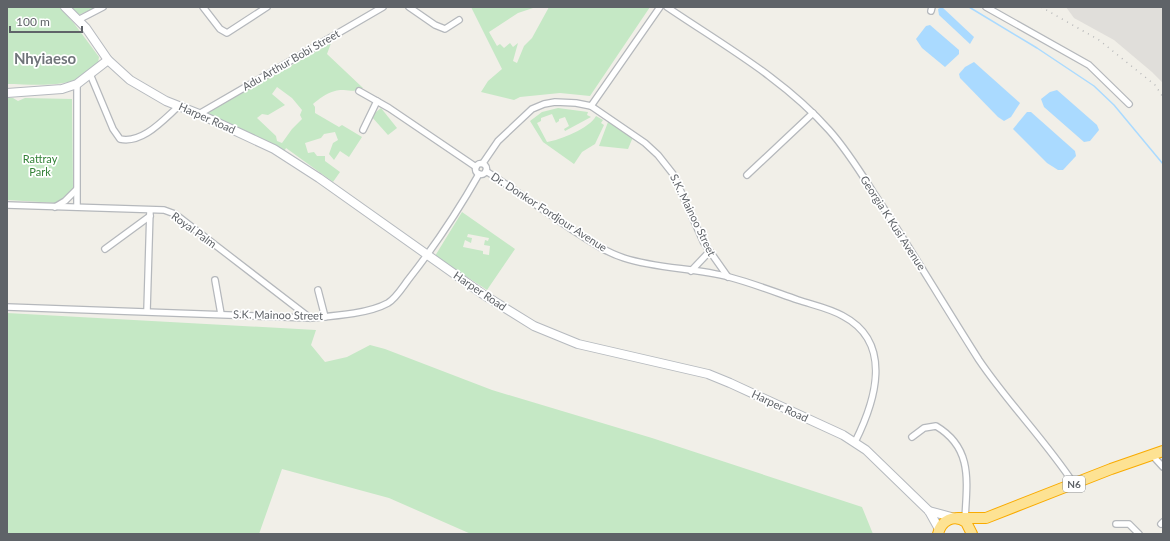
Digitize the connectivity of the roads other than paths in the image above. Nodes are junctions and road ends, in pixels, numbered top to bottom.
1 (65, 7) edge
2 (103, 7) edge
3 (203, 7) edge
4 (267, 7) edge
5 (383, 7) edge
6 (409, 7) edge
7 (660, 7) edge
8 (667, 7) edge
9 (986, 7) edge
10 (78, 20) junction
11 (459, 20) dead end
12 (108, 60) junction
13 (90, 74) junction
14 (77, 84) junction
15 (359, 91) dead end
16 (7, 93) edge
17 (377, 101) junction
18 (1129, 104) dead end
19 (179, 106) junction
20 (591, 106) junction
21 (813, 113) junction
22 (199, 114) junction
23 (363, 130) dead end
24 (483, 163) junction
25 (476, 167) junction
26 (486, 171) junction
27 (479, 174) junction
28 (747, 175) dead end
29 (76, 190) junction
30 (7, 205) edge
31 (54, 207) junction
32 (77, 208) junction
33 (150, 213) junction
34 (105, 249) dead end
35 (709, 252) junction
36 (428, 255) junction
37 (691, 271) junction
38 (728, 277) junction
39 (215, 280) dead end
40 (318, 290) dead end
41 (7, 307) edge
42 (147, 311) junction
43 (222, 314) junction
44 (325, 317) junction
45 (310, 318) junction
46 (912, 437) dead end
47 (855, 442) junction
48 (1163, 451) edge
49 (1152, 455) junction
50 (1163, 467) edge
51 (1074, 484) junction
52 (929, 511) junction
53 (959, 518) junction
54 (986, 518) junction
55 (1116, 524) dead end
56 (938, 532) edge
57 (972, 534) edge
58 (1139, 534) edge

1 - 10 main road, Harper Road
2 - 10 street
3 - 4 street
5 - 22 street, Adu Arthur Bobi Street
6 - 11 street
7 - 20 street
8 - 21 street, Georgia K Kusi Avenue
9 - 18 street
10 - 12 main road, Harper Road
12 - 13 main road
12 - 19 main road, Harper Road
13 - 14 main road
13 - 19 street
14 - 16 main road
14 - 29 street
15 - 17 street
17 - 23 street
17 - 25 street
19 - 22 main road, Harper Road
20 - 24 street, S.K. Mainoo Street
20 - 35 street, S.K. Mainoo Street
21 - 28 street
21 - 51 street, Georgia K Kusi Avenue
22 - 36 main road, Harper Road
24 - 25 street
24 - 26 street
25 - 27 street
26 - 27 street
26 - 37 street, Dr. Donkor Fordjour Avenue
27 - 36 street, S.K. Mainoo Street
29 - 31 street
29 - 32 street
30 - 31 street, Royal Palm
31 - 32 street, Royal Palm
32 - 33 street, Royal Palm
33 - 34 street
33 - 42 street
33 - 45 street, Royal Palm
35 - 37 street
35 - 38 street, S.K. Mainoo Street
36 - 44 street, S.K. Mainoo Street
36 - 47 main road, Harper Road
37 - 38 street, Dr. Donkor Fordjour Avenue
38 - 47 street, Dr. Donkor Fordjour Avenue
39 - 43 street
40 - 44 street
41 - 42 street, S.K. Mainoo Street
42 - 43 street, S.K. Mainoo Street
43 - 45 street, S.K. Mainoo Street
44 - 45 street, S.K. Mainoo Street
46 - 53 street
47 - 52 main road, Harper Road
48 - 49 highway, N6
49 - 50 street
49 - 51 highway, N6
51 - 54 highway, N6
52 - 53 main road, Harper Road
52 - 56 main road, Harper Road
53 - 54 highway, N6
53 - 56 highway
53 - 57 highway, N6
54 - 57 highway, N6
55 - 58 street

